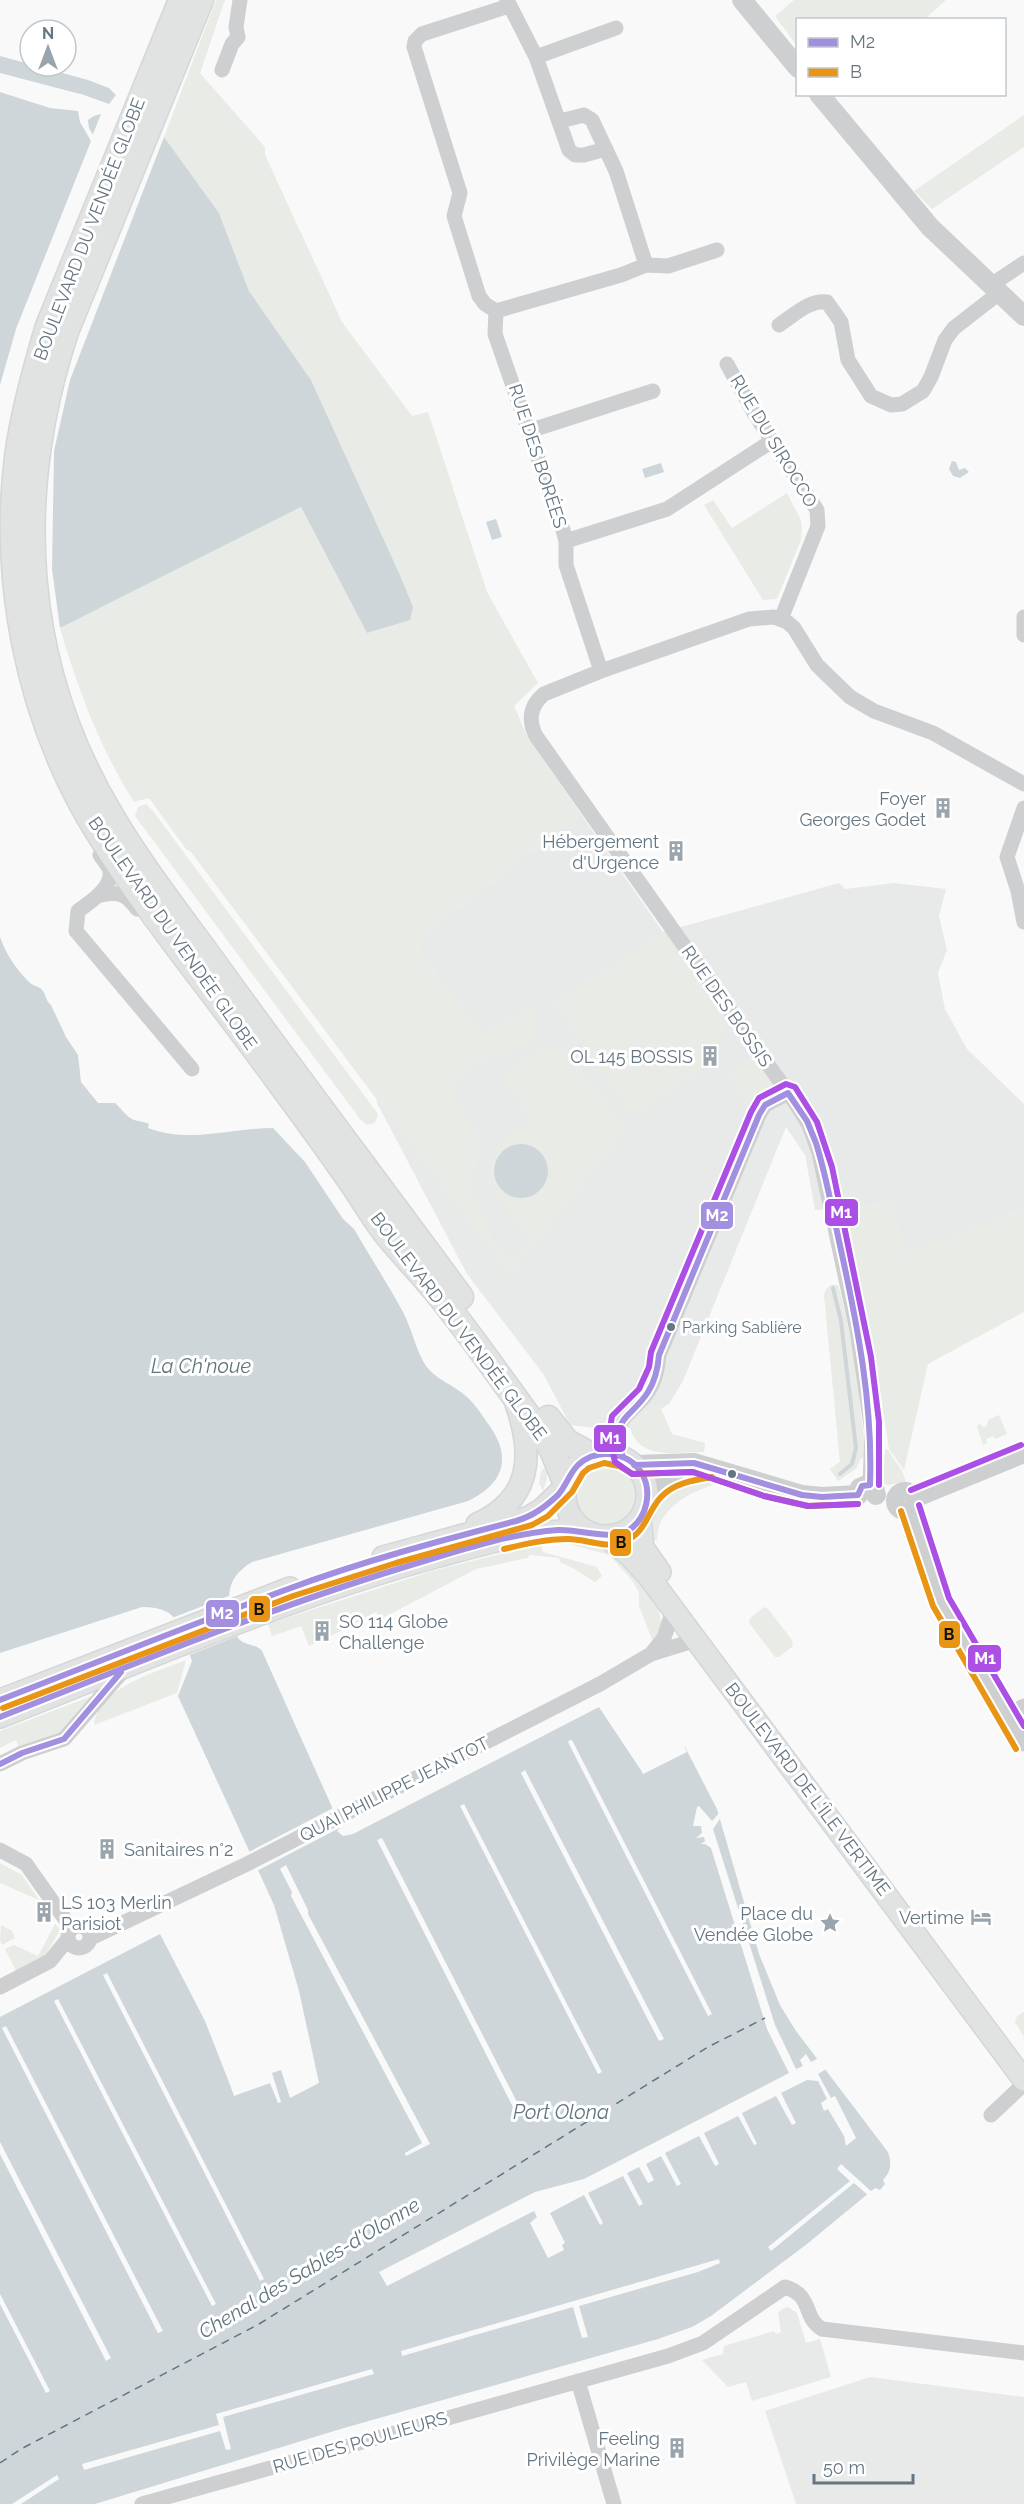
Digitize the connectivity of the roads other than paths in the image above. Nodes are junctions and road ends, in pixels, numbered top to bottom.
1 (181, 0) edge
2 (201, 0) edge
3 (240, 0) edge
4 (742, 0) edge
5 (508, 3) edge
6 (616, 28) dead end
7 (536, 57) junction
8 (796, 66) edge
9 (222, 70) dead end
10 (821, 96) edge
11 (560, 121) junction
12 (606, 149) junction
13 (717, 250) dead end
14 (1024, 263) edge
15 (646, 265) junction
16 (995, 289) junction
17 (496, 311) junction
18 (1024, 316) edge
19 (779, 325) dead end
20 (727, 364) dead end
21 (653, 391) dead end
22 (529, 431) junction
23 (772, 441) junction
24 (566, 541) junction
25 (1024, 618) edge
26 (781, 619) junction
27 (1024, 635) edge
28 (601, 671) junction
29 (1024, 784) edge
30 (1024, 808) edge
31 (88, 816) junction
32 (97, 896) junction
33 (1024, 922) edge
34 (167, 932) junction
35 (192, 1069) dead end
36 (788, 1093) junction
37 (514, 1396) junction
38 (1024, 1453) edge
39 (593, 1456) junction
40 (628, 1461) junction
41 (712, 1468) junction
42 (566, 1485) junction
43 (868, 1492) junction
44 (906, 1502) junction
45 (643, 1510) junction
46 (596, 1533) junction
47 (442, 1540) junction
48 (256, 1608) junction
49 (673, 1610) junction
50 (696, 1640) junction
51 (165, 1644) junction
52 (651, 1654) junction
53 (127, 1667) junction
54 (0, 1700) edge
55 (1024, 1706) edge
56 (1007, 1714) junction
57 (0, 1717) edge
58 (1024, 1744) edge
59 (0, 1764) edge
60 (0, 1850) edge
61 (70, 1934) junction
62 (0, 1987) edge
63 (1024, 2062) edge
64 (1024, 2079) edge
65 (1024, 2084) edge
66 (991, 2115) dead end
67 (1024, 2353) edge
68 (578, 2381) junction
69 (142, 2504) edge
70 (614, 2504) edge

1 - 31 main road, BOULEVARD DU VENDÉE GLOBE
2 - 39 main road, BOULEVARD DU VENDÉE GLOBE
3 - 9 street
4 - 8 street
5 - 7 street
5 - 17 street
6 - 7 street
7 - 11 street
10 - 16 street
11 - 12 street
11 - 12 street
12 - 15 street
13 - 15 street
14 - 16 street
15 - 17 street
16 - 18 street
16 - 19 street
17 - 22 street, RUE DES BORÉES
20 - 23 street, RUE DU SIROCCO
21 - 22 street
22 - 24 street, RUE DES BORÉES
23 - 24 street
23 - 26 street, RUE DU SIROCCO
24 - 28 street, RUE DES BORÉES
25 - 27 street
26 - 28 street
26 - 29 street
28 - 36 street, RUE DES BOSSIS
30 - 33 street
31 - 32 street
31 - 34 main road, BOULEVARD DU VENDÉE GLOBE
32 - 34 street
32 - 35 street
34 - 37 main road, BOULEVARD DU VENDÉE GLOBE
36 - 40 street
36 - 43 street, RUE DES BOSSIS
37 - 42 main road, BOULEVARD DU VENDÉE GLOBE
37 - 47 main road
38 - 44 street
39 - 40 main road
39 - 42 main road
40 - 41 street
40 - 45 main road
41 - 43 street
41 - 45 street
42 - 46 main road
42 - 47 main road
43 - 44 street
44 - 56 street
45 - 46 main road
45 - 63 main road, BOULEVARD DE L'ÎLE VERTIME
46 - 48 main road
46 - 49 main road, BOULEVARD DE L'ÎLE VERTIME
47 - 48 main road
48 - 51 main road
49 - 50 main road, BOULEVARD DE L'ÎLE VERTIME
49 - 52 street
50 - 52 street, QUAI PHILIPPE JEANTOT
50 - 64 main road, BOULEVARD DE L'ÎLE VERTIME
51 - 53 main road
51 - 54 main road
52 - 61 street, QUAI PHILIPPE JEANTOT
53 - 57 main road
53 - 59 street
55 - 56 street
56 - 58 street
60 - 61 street
61 - 62 street
65 - 66 street
67 - 68 street, RUE DES POULIEURS
68 - 69 street, RUE DES POULIEURS
68 - 70 street

